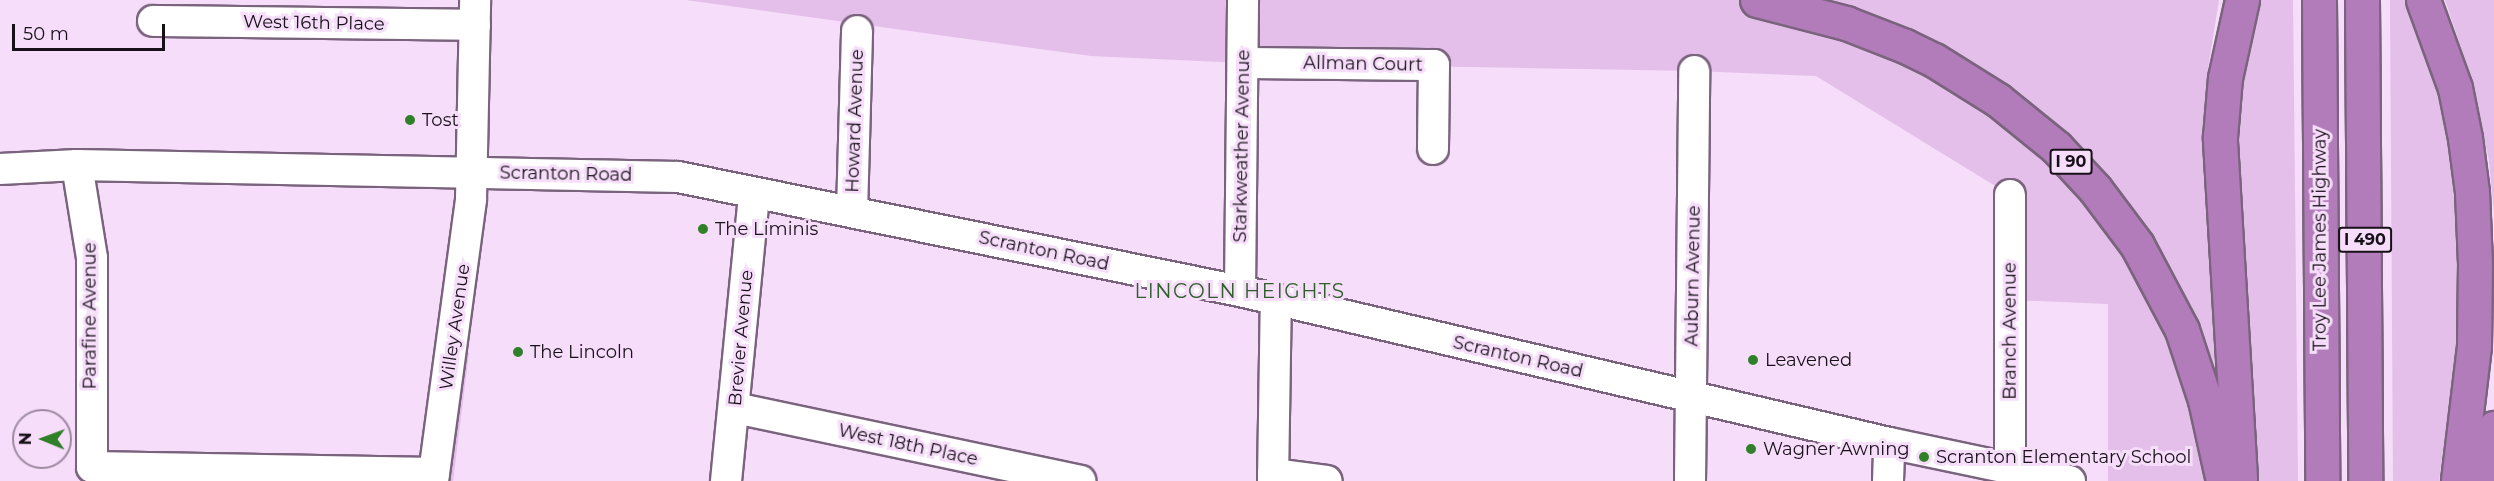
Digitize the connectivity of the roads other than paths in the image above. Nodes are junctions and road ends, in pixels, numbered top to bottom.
1 (1243, 0) edge
2 (1757, 0) edge
3 (2242, 0) edge
4 (2319, 0) edge
5 (2362, 0) edge
6 (2423, 0) edge
7 (475, 13) edge
8 (153, 21) dead end
9 (857, 31) dead end
10 (1243, 63) junction
11 (1694, 71) dead end
12 (1433, 149) dead end
13 (78, 165) junction
14 (0, 169) edge
15 (472, 172) junction
16 (754, 195) junction
17 (2010, 195) dead end
18 (852, 212) junction
19 (1240, 291) junction
20 (1276, 300) junction
21 (1690, 397) junction
22 (735, 408) junction
23 (2494, 428) edge
24 (1889, 443) junction
25 (2010, 467) junction
26 (434, 477) edge
27 (1273, 477) edge
28 (726, 481) edge
29 (1080, 481) edge
30 (1327, 481) edge
31 (1690, 481) edge
32 (1888, 481) edge
33 (2070, 481) edge
34 (2223, 481) edge
35 (2240, 481) edge
36 (2322, 481) edge
37 (2365, 481) edge
38 (2458, 481) edge
39 (2480, 481) edge

1 - 10 street, Starkweather Avenue
2 - 34 highway, I 90
3 - 35 highway
4 - 36 highway, Troy Lee James Highway / I 490
5 - 37 highway, I 490
6 - 38 highway
7 - 8 street, West 16th Place
7 - 15 street, Willey Avenue
9 - 18 street, Howard Avenue
10 - 12 street, Allman Court
10 - 19 street, Starkweather Avenue
11 - 21 street, Auburn Avenue
13 - 14 street, Scranton Road
13 - 15 street, Scranton Road
13 - 26 street, Parafine Avenue
15 - 16 street, Scranton Road
15 - 26 street, Willey Avenue
16 - 18 street, Scranton Road
16 - 22 street, Brevier Avenue
17 - 25 street, Branch Avenue
18 - 19 street, Scranton Road
19 - 20 street, Scranton Road
20 - 21 street, Scranton Road
20 - 27 street
21 - 24 street, Scranton Road
21 - 31 street, Auburn Avenue
22 - 28 street, Brevier Avenue
22 - 29 street, West 18th Place
23 - 39 highway
24 - 25 street, Scranton Road
24 - 32 street
25 - 33 street, Scranton Road
27 - 30 street

